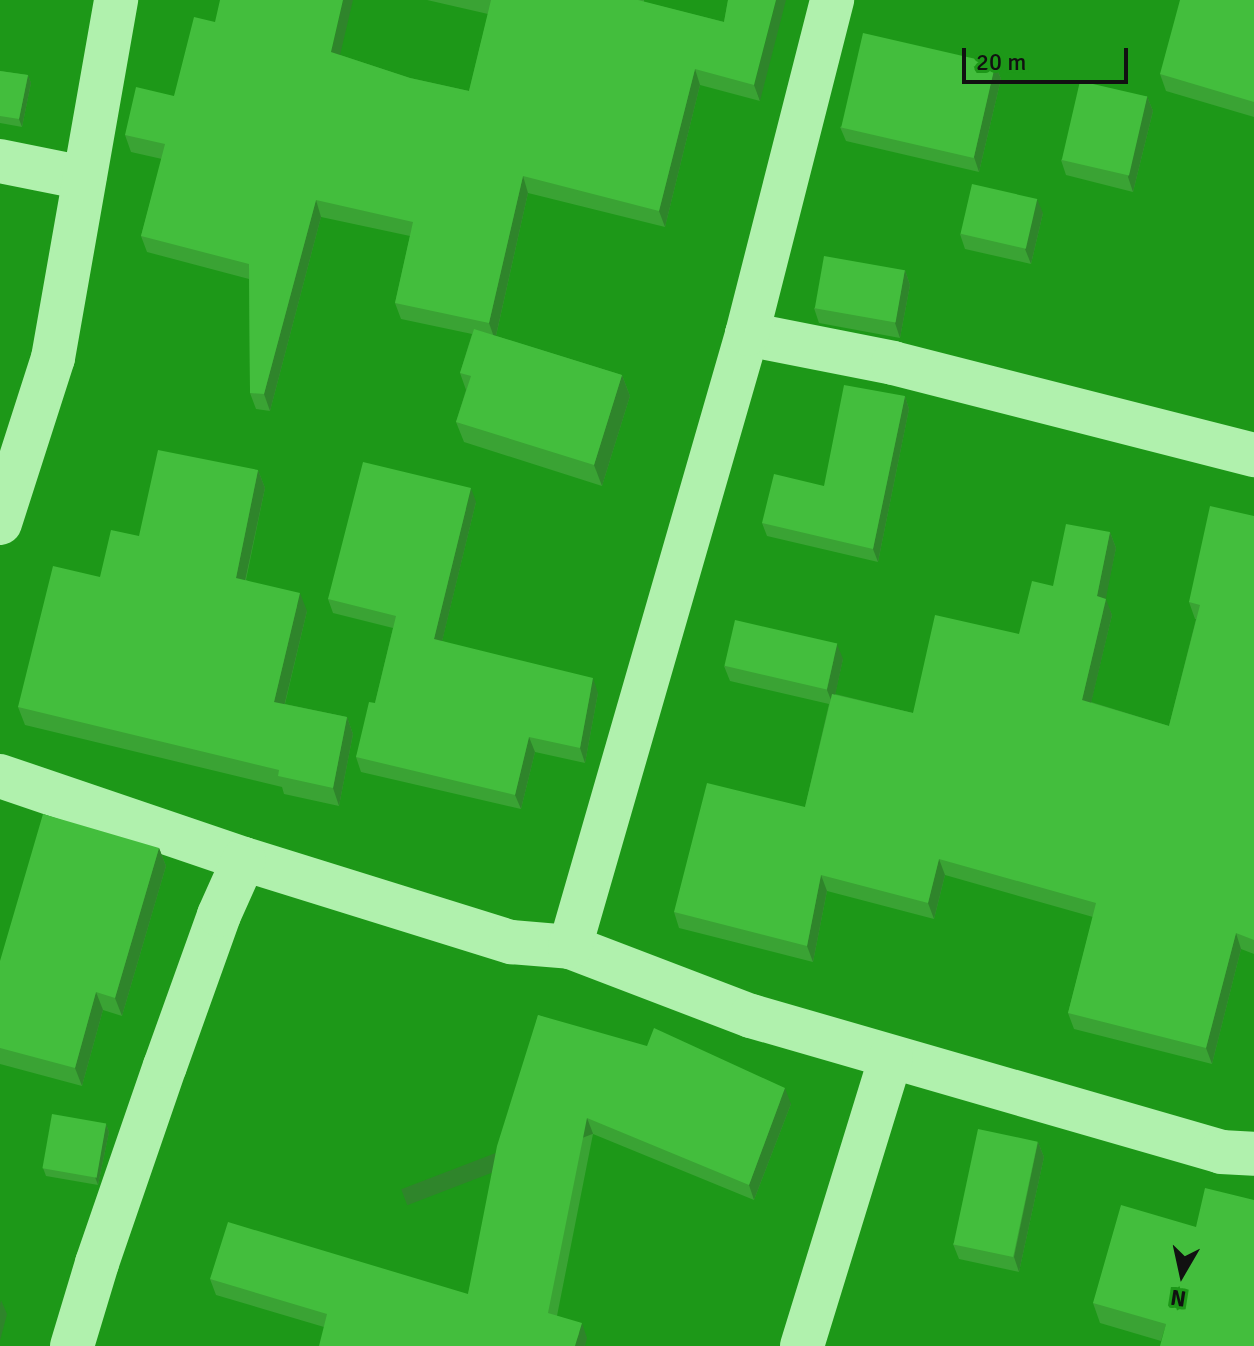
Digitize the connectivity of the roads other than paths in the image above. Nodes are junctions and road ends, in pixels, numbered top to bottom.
1 (116, 0) edge
2 (832, 0) edge
3 (0, 161) edge
4 (84, 178) junction
5 (747, 334) junction
6 (1254, 455) edge
7 (0, 523) edge
8 (0, 776) edge
9 (244, 859) junction
10 (570, 947) junction
11 (891, 1057) junction
12 (1254, 1154) edge
13 (72, 1346) edge
14 (802, 1346) edge

1 - 4 street
2 - 5 street
3 - 4 street
4 - 7 street
5 - 6 street
5 - 10 street
8 - 9 street
9 - 10 street
9 - 13 street
10 - 11 street
11 - 12 street
11 - 14 street

